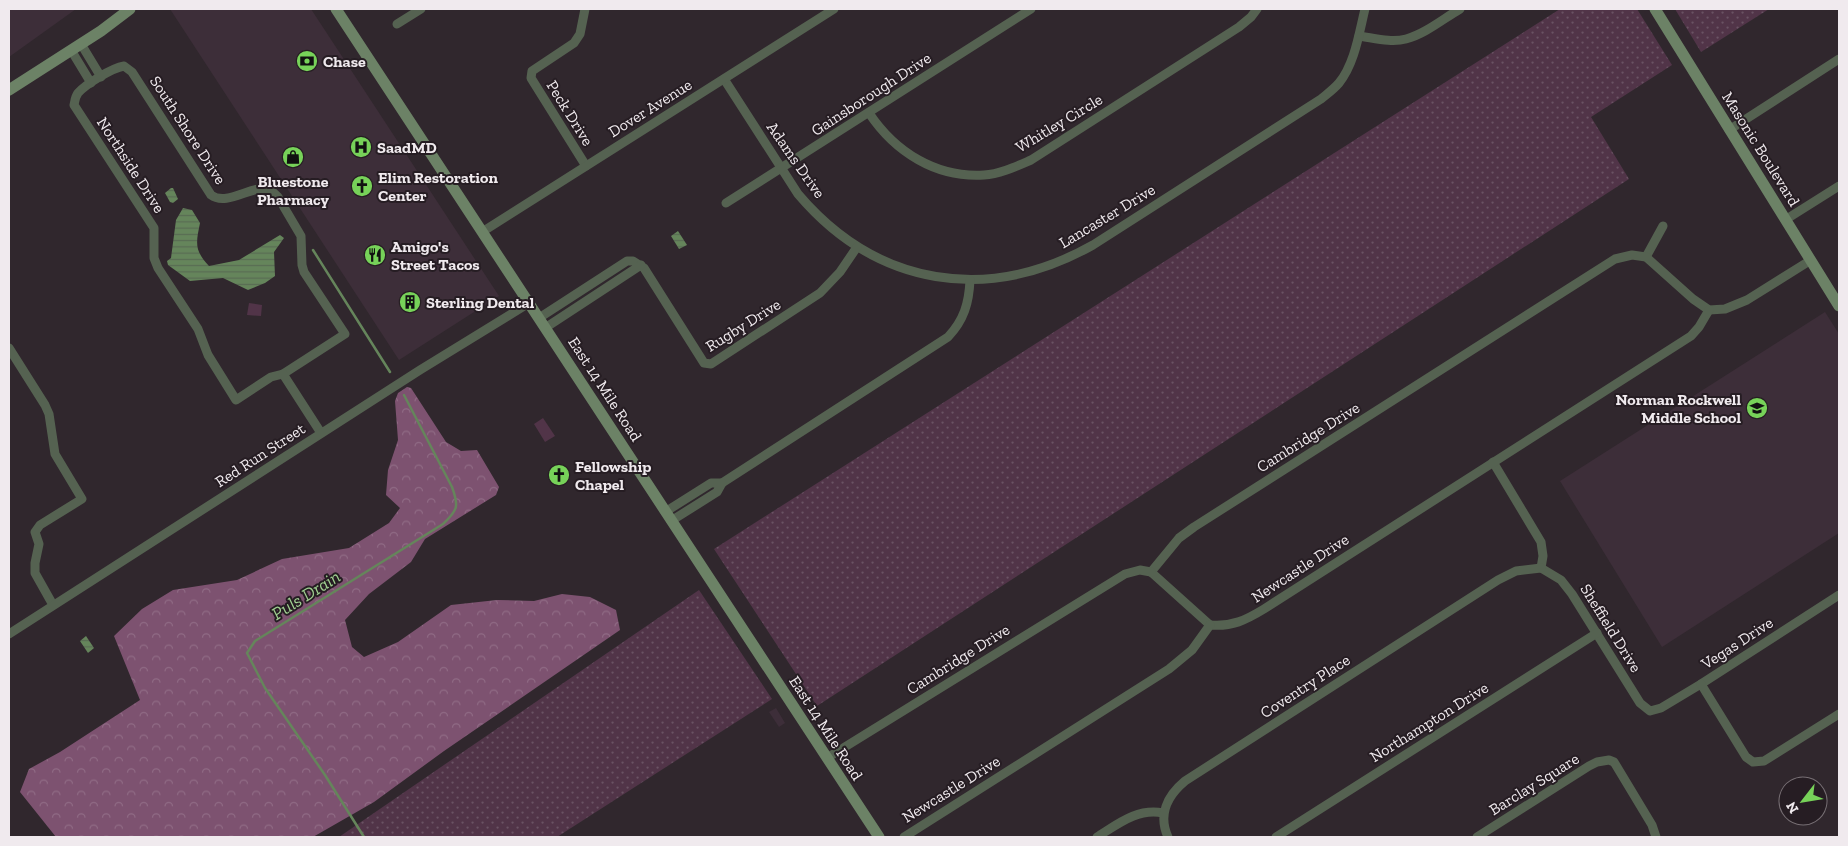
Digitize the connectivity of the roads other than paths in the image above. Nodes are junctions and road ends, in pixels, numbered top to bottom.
1 (130, 9) edge
2 (336, 9) edge
3 (421, 9) edge
4 (585, 9) edge
5 (834, 9) edge
6 (1031, 9) edge
7 (1257, 9) edge
8 (1364, 9) edge
9 (1460, 9) edge
10 (1655, 9) edge
11 (397, 24) dead end
12 (1359, 36) junction
13 (76, 47) junction
14 (1839, 59) edge
15 (724, 79) junction
16 (96, 80) junction
17 (9, 90) edge
18 (869, 112) junction
19 (1730, 130) junction
20 (586, 166) junction
21 (781, 168) junction
22 (1839, 186) edge
23 (726, 203) dead end
24 (1785, 220) junction
25 (1663, 226) dead end
26 (482, 232) junction
27 (857, 247) junction
28 (1646, 257) junction
29 (1811, 260) junction
30 (970, 280) junction
31 (529, 303) junction
32 (1839, 306) edge
33 (1709, 310) junction
34 (542, 323) junction
35 (9, 348) edge
36 (283, 374) junction
37 (321, 433) junction
38 (1493, 462) junction
39 (668, 516) junction
40 (1541, 568) junction
41 (1150, 572) junction
42 (1839, 595) edge
43 (53, 605) junction
44 (1210, 624) junction
45 (1597, 633) junction
46 (9, 634) edge
47 (1701, 684) junction
48 (1650, 711) joint
49 (1839, 714) edge
50 (827, 758) junction
51 (1163, 813) junction
52 (879, 837) edge
53 (904, 837) edge
54 (1097, 837) edge
55 (1168, 837) edge
56 (1276, 837) edge
57 (1477, 837) edge
58 (1656, 837) edge

1 - 13 main road
2 - 26 main road, East 14 Mile Road
3 - 11 street
4 - 20 street, Peck Drive
5 - 15 street, Dover Avenue
6 - 18 street, Gainsborough Drive
7 - 18 street, Whitley Circle
8 - 12 street, Lancaster Drive
9 - 12 street
10 - 19 main road, Masonic Boulevard
12 - 30 street, Lancaster Drive
13 - 16 street
13 - 17 main road
14 - 19 street
15 - 20 street, Dover Avenue
15 - 21 street, Adams Drive
16 - 36 street, Northside Drive
16 - 36 street, South Shore Drive
18 - 21 street, Gainsborough Drive
19 - 24 main road, Masonic Boulevard
20 - 26 street, Dover Avenue
21 - 23 street, Gainsborough Drive
21 - 27 street, Adams Drive
22 - 24 street
24 - 29 main road, Masonic Boulevard
25 - 28 street
26 - 31 main road, East 14 Mile Road
27 - 30 street, Adams Drive
27 - 34 street, Rugby Drive
28 - 33 street
28 - 41 street, Cambridge Drive
29 - 32 main road, Masonic Boulevard
29 - 33 street
30 - 39 street
31 - 34 main road, East 14 Mile Road
31 - 37 street, Red Run Street
33 - 38 street, Newcastle Drive
34 - 39 main road, East 14 Mile Road
35 - 43 street
36 - 37 street
37 - 43 street, Red Run Street
38 - 40 street
38 - 44 street, Newcastle Drive
39 - 50 main road, East 14 Mile Road
40 - 45 street, Sheffield Drive
40 - 51 street, Coventry Place
41 - 44 street
41 - 50 street, Cambridge Drive
42 - 47 street, Vegas Drive
43 - 46 street, Red Run Street
44 - 53 street, Newcastle Drive
45 - 48 street, Sheffield Drive
45 - 56 street, Northampton Drive
47 - 48 street, Vegas Drive
47 - 49 street
50 - 52 main road, East 14 Mile Road
51 - 54 street
51 - 55 street
57 - 58 street, Barclay Square

